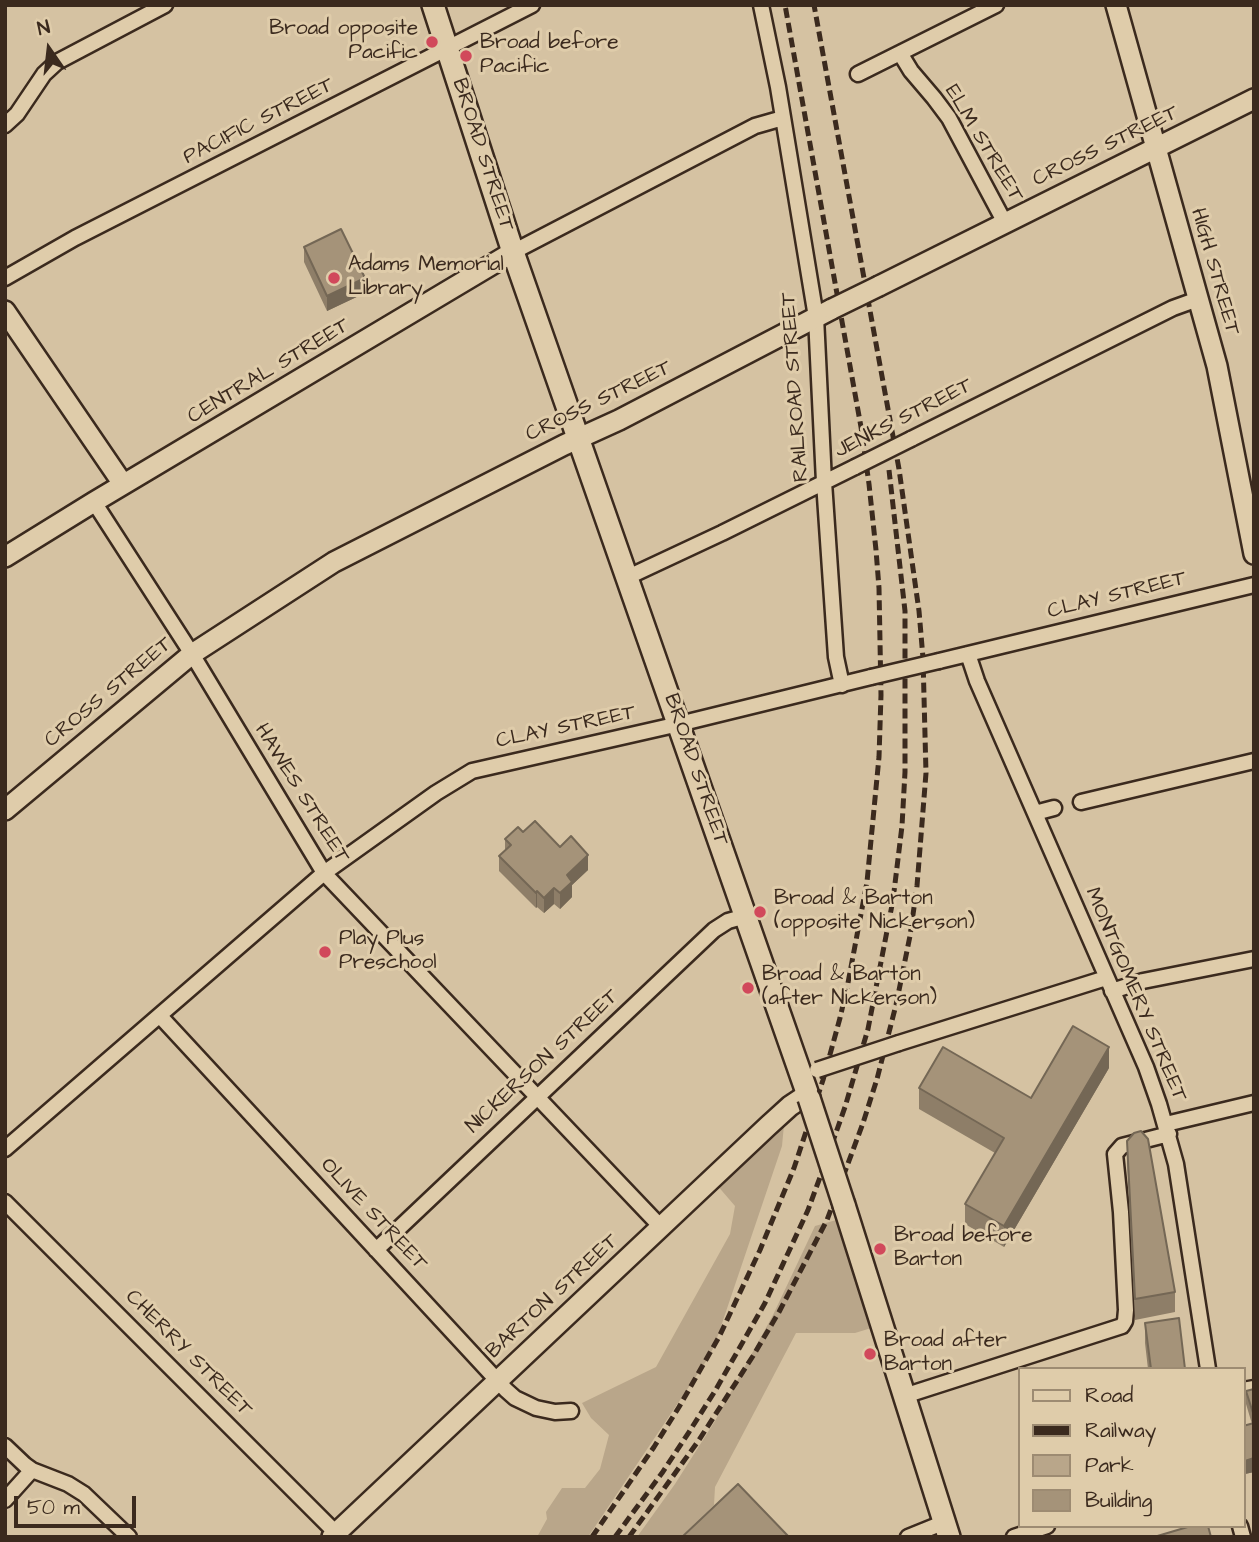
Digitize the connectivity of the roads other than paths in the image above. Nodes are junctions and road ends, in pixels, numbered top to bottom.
1 (165, 5) edge
2 (433, 5) edge
3 (532, 5) edge
4 (761, 5) edge
5 (996, 5) edge
6 (1116, 5) edge
7 (447, 50) junction
8 (900, 53) junction
9 (858, 74) dead end
10 (1254, 99) edge
11 (783, 118) junction
12 (5, 125) edge
13 (1156, 148) junction
14 (1005, 223) junction
15 (513, 252) junction
16 (5, 278) edge
17 (1198, 299) junction
18 (5, 311) edge
19 (824, 313) junction
20 (579, 438) junction
21 (824, 482) junction
22 (123, 484) junction
23 (94, 502) junction
24 (1254, 554) edge
25 (5, 557) edge
26 (628, 577) junction
27 (1254, 585) edge
28 (192, 654) junction
29 (968, 654) junction
30 (842, 685) junction
31 (679, 724) junction
32 (1254, 761) edge
33 (1081, 803) dead end
34 (1054, 808) dead end
35 (5, 810) edge
36 (1035, 813) junction
37 (324, 873) junction
38 (746, 916) junction
39 (1254, 959) edge
40 (1109, 984) junction
41 (160, 1016) junction
42 (809, 1084) junction
43 (537, 1098) junction
44 (1254, 1103) edge
45 (1167, 1129) junction
46 (5, 1149) edge
47 (5, 1202) edge
48 (661, 1227) junction
49 (376, 1250) junction
50 (1208, 1367) edge
51 (498, 1381) junction
52 (904, 1396) junction
53 (572, 1411) dead end
54 (5, 1446) edge
55 (32, 1470) junction
56 (5, 1500) edge
57 (1041, 1528) edge
58 (947, 1530) edge
59 (336, 1536) edge
60 (129, 1537) edge
61 (908, 1537) edge
62 (1014, 1537) edge

1 - 12 street
2 - 7 main road, BROAD STREET
3 - 7 street, PACIFIC STREET
4 - 11 street, RAILROAD STREET
5 - 8 street
6 - 13 main road, HIGH STREET
7 - 15 main road, BROAD STREET
7 - 16 street, PACIFIC STREET
8 - 9 street
8 - 14 street, ELM STREET
10 - 13 main road, CROSS STREET
11 - 15 street, CENTRAL STREET
11 - 19 street, RAILROAD STREET
13 - 14 main road, CROSS STREET
13 - 17 main road, HIGH STREET
14 - 19 main road, CROSS STREET, bridge
15 - 20 main road, BROAD STREET
15 - 22 main road, CENTRAL STREET
17 - 21 street, JENKS STREET, bridge
17 - 24 main road, HIGH STREET
18 - 22 main road
19 - 20 main road, CROSS STREET
19 - 21 street, RAILROAD STREET
20 - 26 main road, BROAD STREET
20 - 28 main road, CROSS STREET
21 - 26 street, JENKS STREET
21 - 30 street, RAILROAD STREET
22 - 23 main road, CENTRAL STREET
23 - 25 main road, CENTRAL STREET
23 - 28 street, HAWES STREET
26 - 31 main road, BROAD STREET
27 - 29 street, CLAY STREET
28 - 35 main road, CROSS STREET
28 - 37 street, HAWES STREET
29 - 30 street, CLAY STREET, bridge
29 - 36 street, MONTGOMERY STREET
30 - 31 street, CLAY STREET
31 - 37 street, CLAY STREET
31 - 38 main road, BROAD STREET
32 - 33 street
34 - 36 street
36 - 40 street, MONTGOMERY STREET
37 - 41 street, CLAY STREET
37 - 43 street, HAWES STREET
38 - 42 main road, BROAD STREET
38 - 43 street, NICKERSON STREET
39 - 40 street, BARTON STREET
40 - 42 street, BARTON STREET, bridge
40 - 45 street, MONTGOMERY STREET
41 - 46 street, CLAY STREET
41 - 49 street, OLIVE STREET
42 - 48 main road, BARTON STREET
42 - 52 main road, BROAD STREET, bridge
43 - 48 street, HAWES STREET
43 - 49 street, NICKERSON STREET
44 - 45 street
45 - 50 street, MONTGOMERY STREET
45 - 52 street
47 - 59 street, CHERRY STREET
48 - 51 main road, BARTON STREET
49 - 51 street, OLIVE STREET
51 - 53 street, OLIVE STREET
51 - 59 main road, BARTON STREET
52 - 58 main road, BROAD STREET
54 - 55 street
55 - 56 street
55 - 60 street
57 - 62 street
58 - 61 street

